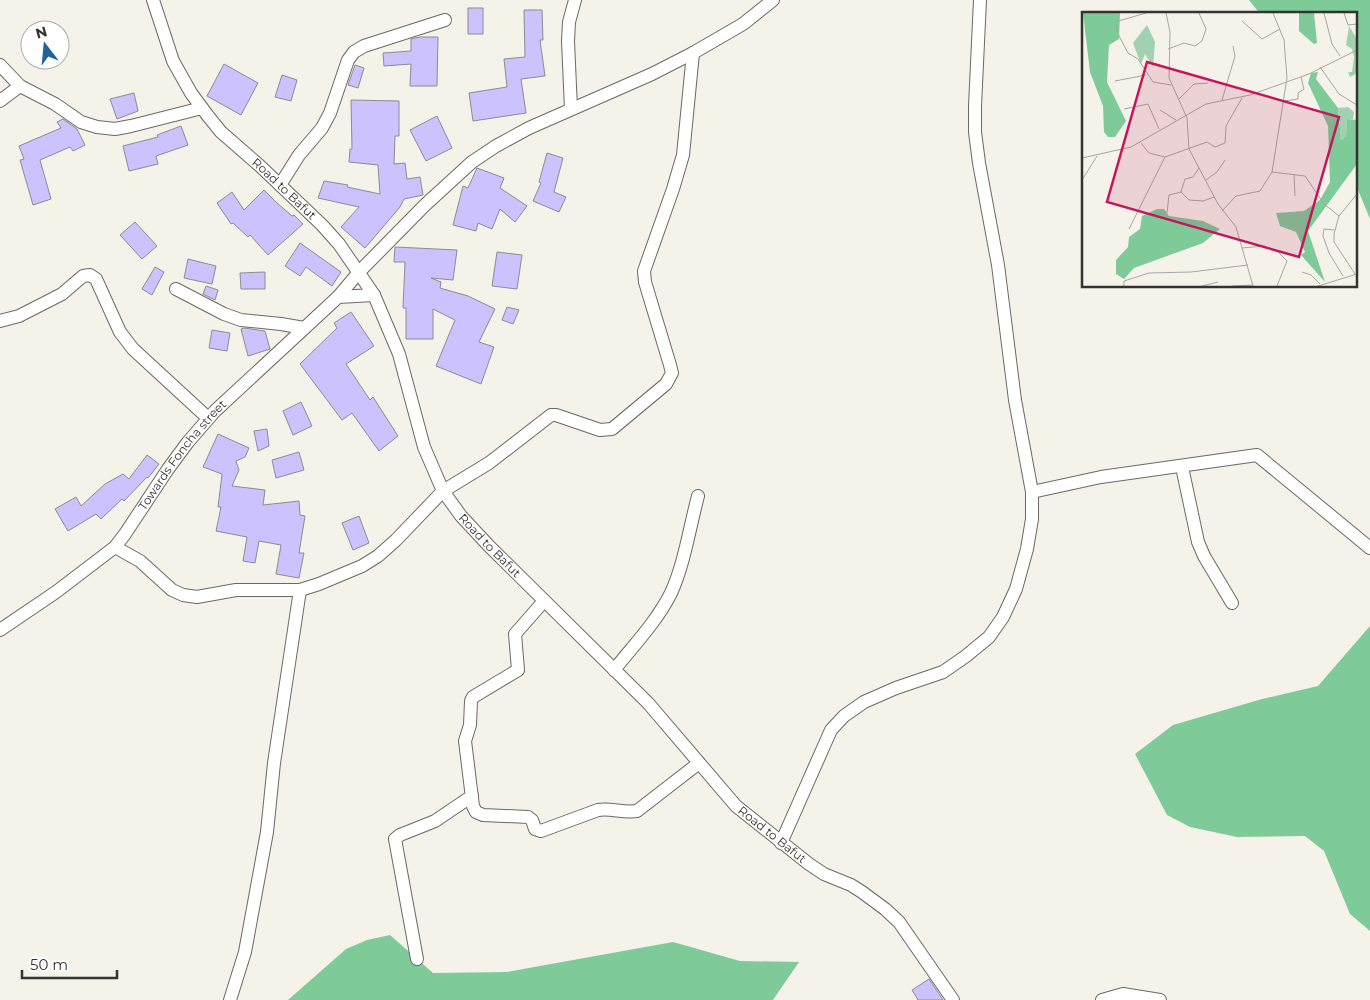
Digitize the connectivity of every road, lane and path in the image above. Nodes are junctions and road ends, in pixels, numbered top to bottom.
1 (153, 0) edge
2 (575, 0) edge
3 (773, 0) edge
4 (980, 0) edge
5 (446, 20) dead end
6 (692, 53) junction
7 (0, 65) edge
8 (20, 86) junction
9 (0, 101) edge
10 (202, 108) junction
11 (571, 109) junction
12 (280, 185) junction
13 (359, 272) junction
14 (176, 289) dead end
15 (374, 295) junction
16 (338, 297) junction
17 (0, 320) edge
18 (304, 328) junction
19 (208, 418) junction
20 (1182, 467) junction
21 (443, 491) junction
22 (1032, 492) junction
23 (698, 496) dead end
24 (115, 547) junction
25 (1370, 548) edge
26 (300, 590) junction
27 (544, 601) junction
28 (1232, 603) dead end
29 (0, 630) edge
30 (614, 670) junction
31 (699, 764) junction
32 (472, 796) junction
33 (781, 843) junction
34 (416, 959) dead end
35 (230, 1000) edge
36 (953, 1000) edge
37 (1102, 1000) edge
38 (1160, 1000) edge

1 - 10 street, Road to Bafut
2 - 11 street
3 - 6 street, Towards Foncha street
4 - 22 street
5 - 12 street
6 - 11 street, Towards Foncha street
6 - 21 street
7 - 8 street
8 - 9 street
8 - 10 street
10 - 12 street, Road to Bafut
11 - 13 street, Towards Foncha street
12 - 13 street, Road to Bafut
13 - 15 street, Road to Bafut
13 - 16 street, Towards Foncha street
14 - 18 street
15 - 16 street
15 - 21 street, Road to Bafut
16 - 18 street, Towards Foncha street
17 - 19 street
18 - 19 street, Towards Foncha street
19 - 24 street, Towards Foncha street
20 - 22 street
20 - 25 street
20 - 28 street
21 - 26 street
21 - 27 street, Road to Bafut
22 - 33 street
23 - 30 street
24 - 26 street
24 - 29 street, Towards Foncha street
26 - 35 street
27 - 30 street, Road to Bafut
27 - 32 street
30 - 31 street, Road to Bafut
31 - 32 street
31 - 33 street, Road to Bafut
32 - 34 street
33 - 36 street, Road to Bafut
37 - 38 street

